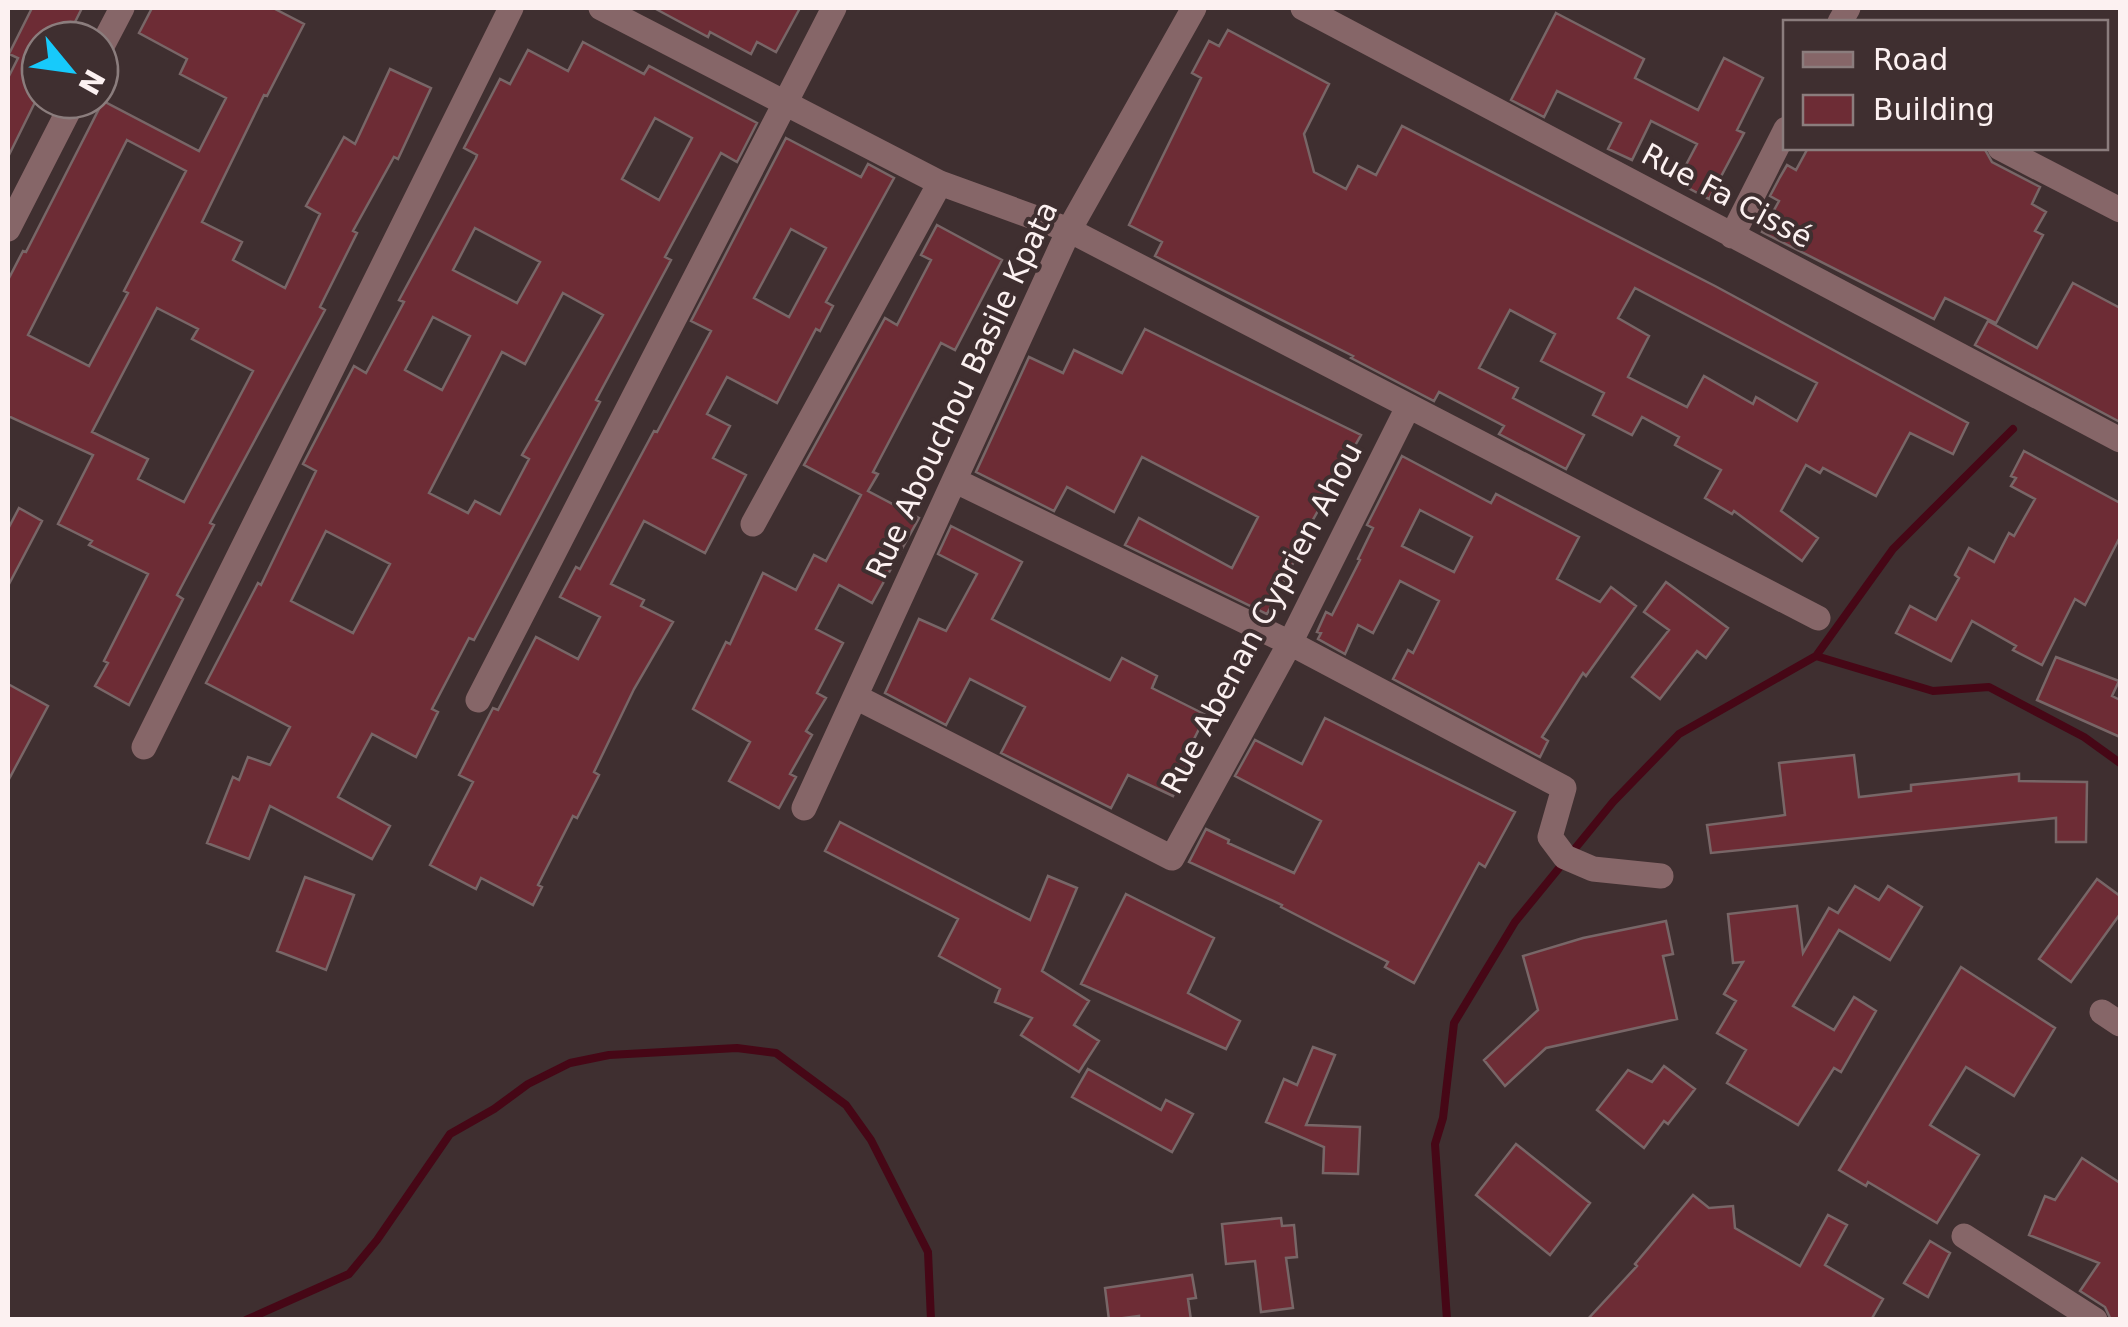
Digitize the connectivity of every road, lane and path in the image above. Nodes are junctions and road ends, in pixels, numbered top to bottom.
1 (512, 8) edge
2 (600, 8) edge
3 (834, 8) edge
4 (1194, 8) edge
5 (1303, 8) edge
6 (783, 103) junction
7 (64, 120) edge
8 (1783, 135) edge
9 (2004, 150) edge
10 (940, 182) junction
11 (2120, 210) edge
12 (8, 229) edge
13 (1069, 230) junction
14 (1732, 236) junction
15 (1408, 408) junction
16 (2120, 440) edge
17 (956, 481) junction
18 (754, 524) dead end
19 (1818, 618) dead end
20 (1290, 642) junction
21 (856, 696) junction
22 (478, 700) dead end
23 (144, 748) dead end
24 (804, 808) dead end
25 (1661, 876) dead end
26 (1964, 1236) dead end
27 (2095, 1320) edge

1 - 23 street
2 - 6 street
3 - 6 street
4 - 13 street, Rue Abouchou Basile Kpata
5 - 14 street, Rue Fa Cissé
6 - 10 street
6 - 22 street
7 - 12 street
8 - 14 street
9 - 11 street
10 - 13 street
10 - 18 street
13 - 15 street
13 - 17 street, Rue Abouchou Basile Kpata
14 - 16 street, Rue Fa Cissé
15 - 19 street
15 - 20 street, Rue Abenan Cyprien Ahou
17 - 20 street
17 - 21 street, Rue Abouchou Basile Kpata
20 - 21 street, Rue Abenan Cyprien Ahou
20 - 25 street
21 - 24 street, Rue Abouchou Basile Kpata
26 - 27 street

